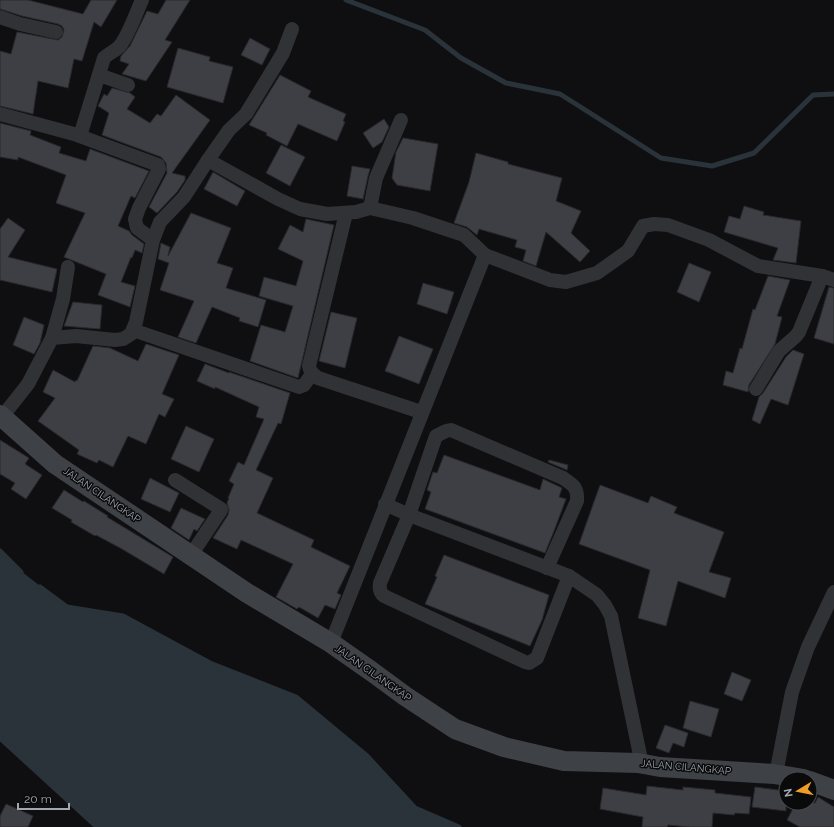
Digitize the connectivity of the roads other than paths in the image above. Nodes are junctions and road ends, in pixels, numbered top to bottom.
1 (142, 0) edge
2 (0, 17) edge
3 (292, 29) dead end
4 (56, 32) dead end
5 (99, 75) junction
6 (128, 85) dead end
7 (0, 114) edge
8 (401, 120) dead end
9 (80, 136) junction
10 (208, 160) junction
11 (370, 208) junction
12 (346, 213) junction
13 (153, 240) junction
14 (485, 255) junction
15 (68, 267) dead end
16 (828, 278) edge
17 (133, 330) junction
18 (52, 338) junction
19 (312, 374) junction
20 (756, 389) dead end
21 (421, 412) junction
22 (1, 416) edge
23 (175, 480) dead end
24 (385, 504) junction
25 (408, 515) junction
26 (191, 555) junction
27 (547, 568) junction
28 (569, 576) junction
29 (834, 592) edge
30 (331, 643) junction
31 (638, 763) junction
32 (776, 774) joint
33 (818, 784) edge
34 (834, 790) edge

1 - 5 street
2 - 4 street
3 - 10 street
5 - 6 street
5 - 9 street
7 - 9 street
8 - 11 street
9 - 13 street
10 - 12 street
10 - 13 street
11 - 12 street
11 - 14 street
12 - 19 street
13 - 17 street
14 - 16 street
14 - 21 street
15 - 18 street
16 - 20 street
17 - 18 street
17 - 19 street
18 - 22 street
19 - 21 street
21 - 24 street
22 - 26 street, JALAN CILANGKAP
23 - 26 street
24 - 25 street
24 - 30 street
25 - 27 street
25 - 27 street
25 - 28 street
26 - 30 street, JALAN CILANGKAP
27 - 28 street
28 - 31 street
29 - 32 street
30 - 31 street, JALAN CILANGKAP
31 - 32 street, JALAN CILANGKAP
33 - 34 street

